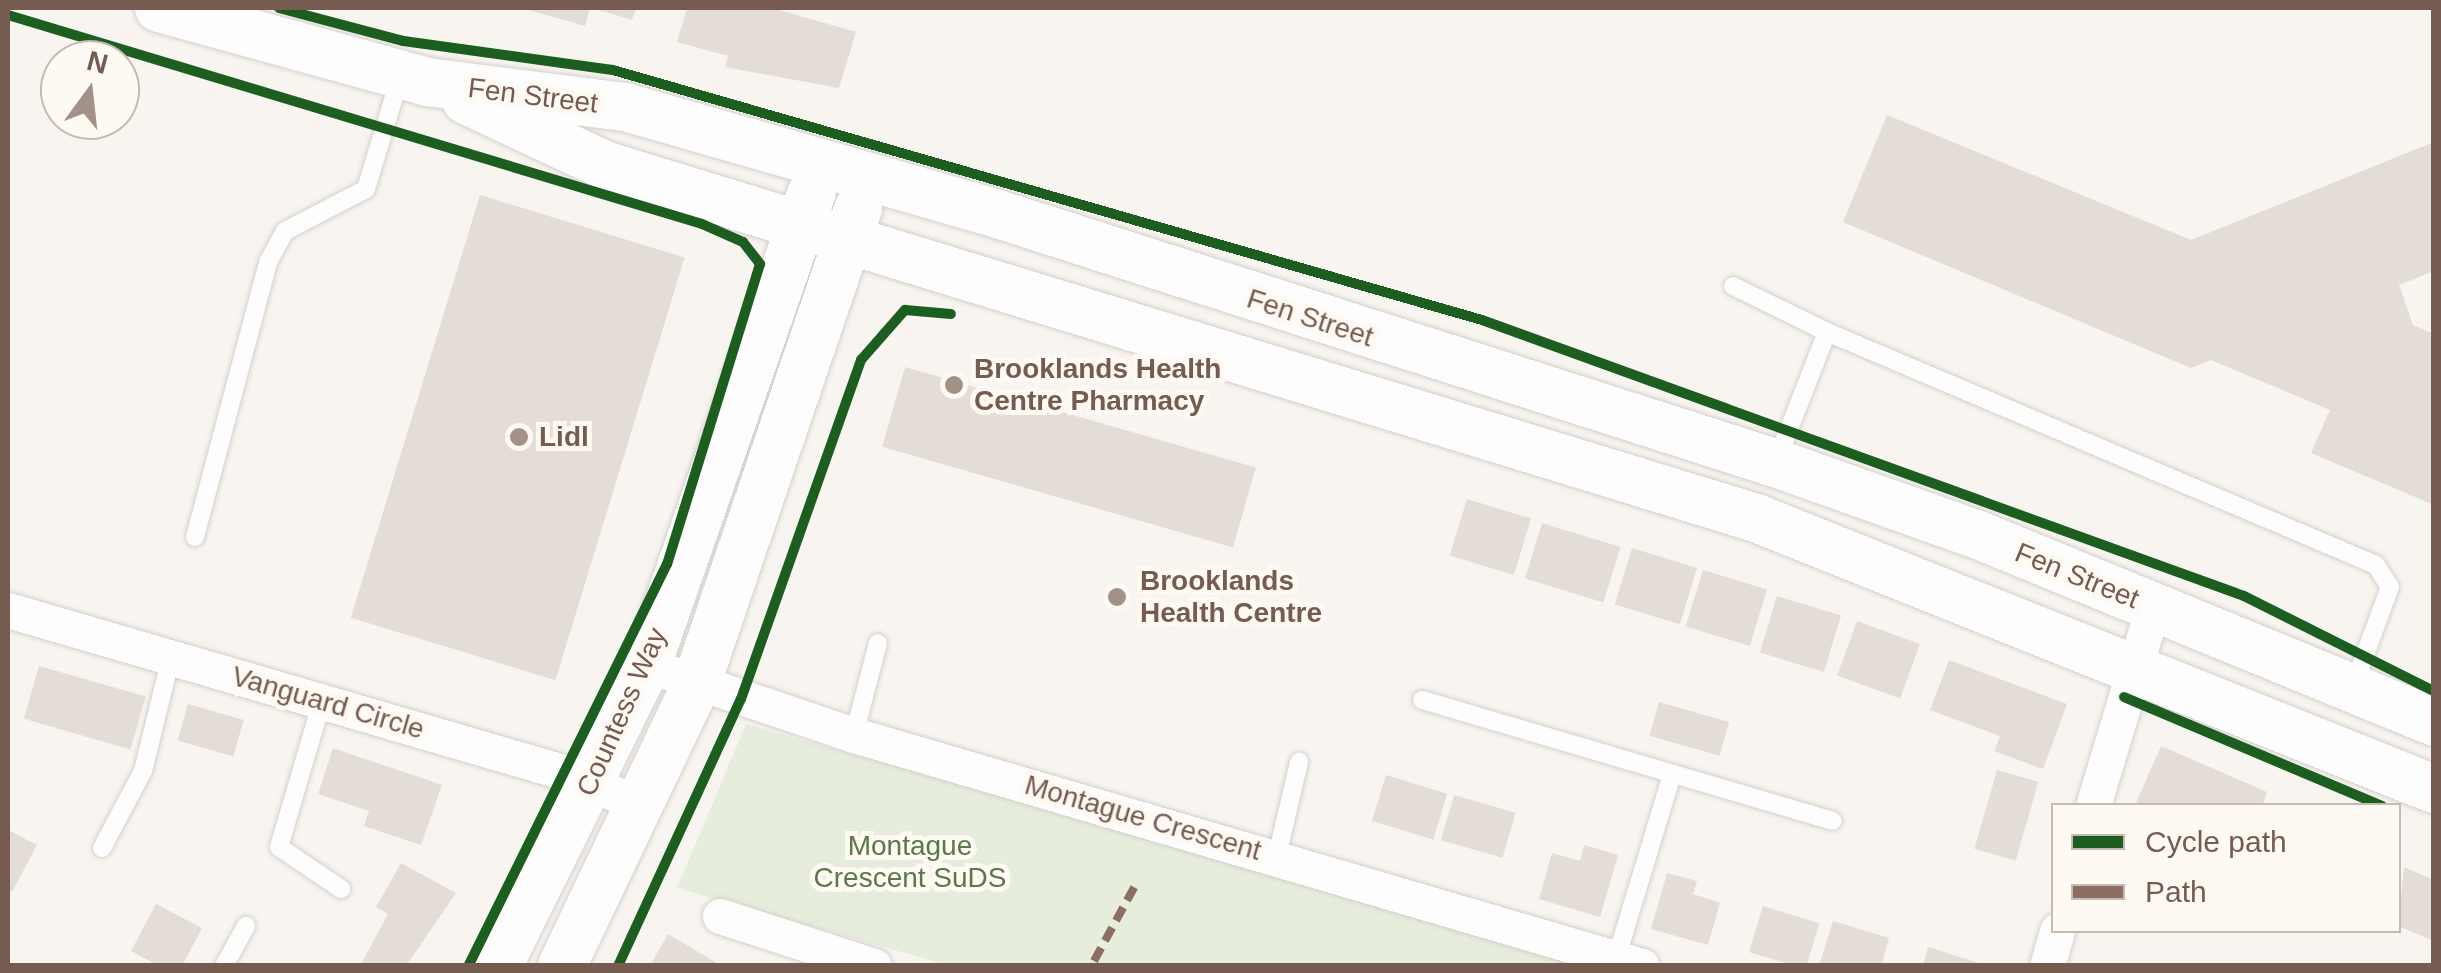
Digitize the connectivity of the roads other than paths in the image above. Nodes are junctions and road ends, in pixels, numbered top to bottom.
1 (159, 8) edge
2 (414, 78) junction
3 (822, 164) junction
4 (868, 177) junction
5 (803, 222) junction
6 (849, 236) junction
7 (1733, 286) dead end
8 (1827, 332) junction
9 (1776, 463) junction
10 (1756, 518) junction
11 (195, 537) dead end
12 (2153, 606) junction
13 (9, 615) edge
14 (878, 642) dead end
15 (171, 657) junction
16 (647, 665) junction
17 (2133, 666) junction
18 (696, 685) junction
19 (2353, 689) junction
20 (1422, 700) dead end
21 (322, 701) junction
22 (2434, 722) edge
23 (854, 736) junction
24 (1299, 762) dead end
25 (1672, 774) junction
26 (593, 781) junction
27 (2434, 789) edge
28 (2094, 803) edge
29 (644, 806) junction
30 (1834, 821) dead end
31 (102, 848) dead end
32 (1277, 856) junction
33 (341, 889) dead end
34 (720, 916) dead end
35 (246, 926) dead end
36 (2056, 933) edge
37 (832, 960) edge
38 (1629, 962) edge
39 (224, 966) edge
40 (498, 966) edge
41 (562, 966) edge
42 (874, 966) edge
43 (2048, 966) edge

1 - 2 street, Fen Street
2 - 3 street, Fen Street
2 - 5 street, Fen Street
2 - 11 lane
3 - 4 street, Fen Street
3 - 5 street, Countess Way
4 - 6 street
4 - 9 street, Fen Street
5 - 6 street, Fen Street
5 - 16 street, Countess Way
6 - 10 street, Fen Street
6 - 18 street
7 - 8 lane
8 - 9 lane
8 - 19 lane
9 - 10 street
9 - 12 street, Fen Street
10 - 17 street, Fen Street
12 - 17 street
12 - 19 street, Fen Street
13 - 15 street, Vanguard Circle
14 - 23 lane
15 - 21 street, Vanguard Circle
15 - 31 lane
16 - 18 street, Montague Crescent
16 - 26 street, Countess Way
17 - 27 street, Fen Street
17 - 28 street
18 - 23 street, Montague Crescent
18 - 29 street
19 - 22 street, Fen Street
20 - 25 lane
21 - 26 street, Vanguard Circle
21 - 33 lane
23 - 32 street, Montague Crescent
24 - 32 lane
25 - 30 lane
25 - 38 lane
26 - 29 street, Vanguard Circle
26 - 40 street, Countess Way
29 - 41 street
32 - 38 street, Montague Crescent
34 - 37 street
35 - 39 lane
36 - 43 street
37 - 42 street

